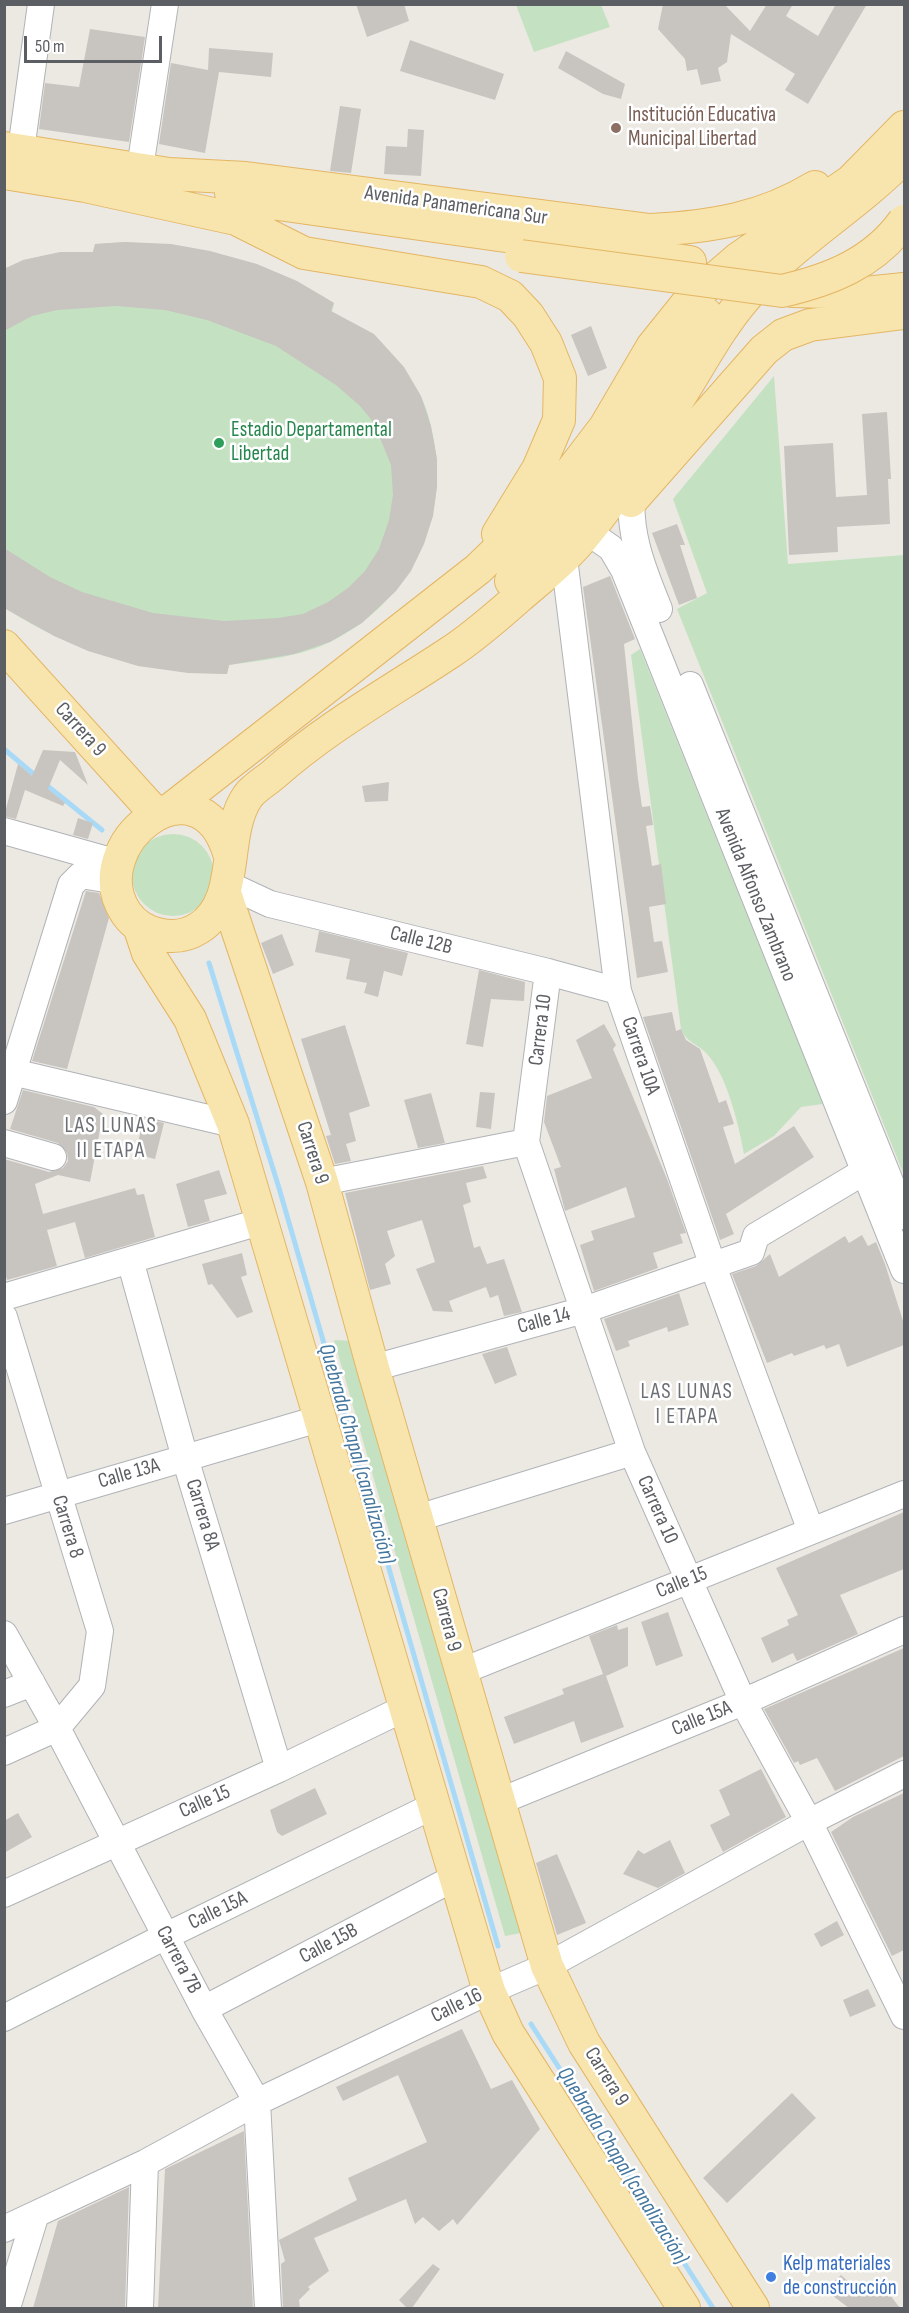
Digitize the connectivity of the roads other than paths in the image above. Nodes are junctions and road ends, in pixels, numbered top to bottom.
1 (41, 4) edge
2 (165, 4) edge
3 (900, 142) edge
4 (10, 157) edge
5 (155, 171) junction
6 (240, 221) junction
7 (904, 221) edge
8 (690, 262) dead end
9 (904, 276) edge
10 (870, 280) dead end
11 (904, 289) edge
12 (782, 291) junction
13 (904, 313) edge
14 (706, 314) dead end
15 (636, 464) junction
16 (630, 503) junction
17 (592, 526) junction
18 (564, 558) junction
19 (478, 568) junction
20 (4, 646) edge
21 (303, 708) junction
22 (164, 811) junction
23 (4, 831) edge
24 (229, 853) junction
25 (118, 872) junction
26 (226, 889) junction
27 (139, 927) junction
28 (548, 972) junction
29 (618, 991) junction
30 (9, 1071) edge
31 (4, 1101) edge
32 (233, 1124) junction
33 (526, 1142) junction
34 (4, 1143) edge
35 (53, 1157) dead end
36 (865, 1171) junction
37 (322, 1182) junction
38 (904, 1216) edge
39 (263, 1221) junction
40 (130, 1260) junction
41 (713, 1266) junction
42 (904, 1270) edge
43 (4, 1297) edge
44 (584, 1310) junction
45 (4, 1317) edge
46 (373, 1368) junction
47 (322, 1418) junction
48 (632, 1452) junction
49 (185, 1458) junction
50 (904, 1494) edge
51 (57, 1495) junction
52 (4, 1511) edge
53 (418, 1518) junction
54 (811, 1531) junction
55 (688, 1581) junction
56 (904, 1630) edge
57 (4, 1634) edge
58 (460, 1672) junction
59 (32, 1683) junction
60 (4, 1694) edge
61 (743, 1702) junction
62 (405, 1708) junction
63 (57, 1728) junction
64 (4, 1752) edge
65 (279, 1769) junction
66 (904, 1774) edge
67 (498, 1802) junction
68 (433, 1806) junction
69 (809, 1822) junction
70 (116, 1841) junction
71 (454, 1878) junction
72 (4, 1894) edge
73 (166, 1936) junction
74 (547, 1966) junction
75 (489, 1991) junction
76 (204, 2008) junction
77 (904, 2016) edge
78 (4, 2018) edge
79 (257, 2102) junction
80 (145, 2163) junction
81 (35, 2217) junction
82 (4, 2229) edge
83 (8, 2308) edge
84 (140, 2308) edge
85 (268, 2308) edge
86 (684, 2308) edge
87 (753, 2308) edge

1 - 4 street
2 - 5 street
3 - 5 main road, Avenida Panamericana Sur
3 - 15 main road
3 - 19 main road
4 - 5 main road, Avenida Panamericana Sur
4 - 6 main road
5 - 8 main road
6 - 12 main road, bridge
6 - 19 main road
7 - 12 main road, bridge
9 - 10 main road
11 - 12 main road, bridge
13 - 16 main road
14 - 21 main road
15 - 16 street, Avenida Alfonso Zambrano
15 - 17 main road
16 - 17 main road
16 - 38 street, Avenida Alfonso Zambrano
17 - 18 main road
17 - 36 street, Avenida Alfonso Zambrano
18 - 24 main road
18 - 29 street, Carrera 10A
19 - 21 main road
20 - 22 main road, Carrera 9
21 - 22 main road
22 - 24 main road
22 - 25 main road
23 - 25 street
24 - 26 main road
25 - 27 main road
25 - 30 street
26 - 27 main road
26 - 28 street, Calle 12B
26 - 37 main road, Carrera 9
27 - 32 main road
28 - 29 street, Calle 12B
28 - 33 street, Carrera 10
29 - 41 street, Carrera 10A
30 - 31 street
30 - 32 street
32 - 39 main road
33 - 37 street
33 - 44 street, Carrera 10
34 - 35 street
36 - 41 street, Calle 14
36 - 42 street, Avenida Alfonso Zambrano
37 - 46 main road, Carrera 9
39 - 40 street
39 - 47 main road
40 - 43 street
40 - 49 street, Carrera 8A
41 - 44 street, Calle 14
41 - 54 street, Carrera 10A
44 - 46 street, Calle 14
44 - 48 street, Carrera 10
45 - 51 street, Carrera 8
46 - 53 main road, Carrera 9
47 - 49 street, Calle 13A
47 - 62 main road
48 - 53 street
48 - 55 street, Carrera 10
49 - 51 street, Calle 13A
49 - 65 street, Carrera 8A
50 - 54 street, Calle 15
51 - 52 street, Calle 13A
51 - 63 street, Carrera 8
53 - 58 main road, Carrera 9
54 - 55 street, Calle 15
55 - 58 street, Calle 15
55 - 61 street, Carrera 10
56 - 61 street, Calle 15A
57 - 59 street, Carrera 7B
58 - 67 main road, Carrera 9
59 - 60 street
59 - 63 street, Carrera 7B
61 - 67 street, Calle 15A
61 - 69 street, Carrera 10
62 - 65 street, Calle 15
62 - 68 main road
63 - 64 street
63 - 70 street, Carrera 7B
65 - 70 street, Calle 15
66 - 69 street, Calle 16
67 - 74 main road, Carrera 9
68 - 71 main road
68 - 73 street, Calle 15A
69 - 74 street, Calle 16
69 - 77 street, Carrera 10
70 - 72 street, Calle 15
70 - 73 street, Carrera 7B
71 - 75 main road
71 - 76 street, Calle 15B
73 - 76 street, Carrera 7B
73 - 78 street, Calle 15A
74 - 75 street, Calle 16
74 - 87 main road, Carrera 9
75 - 79 street, Calle 16
75 - 86 main road
76 - 79 street, Carrera 7B
79 - 80 street, Calle 16
79 - 85 street, Carrera 7B
80 - 81 street, Calle 16
80 - 84 street
81 - 82 street, Calle 16
81 - 83 street

